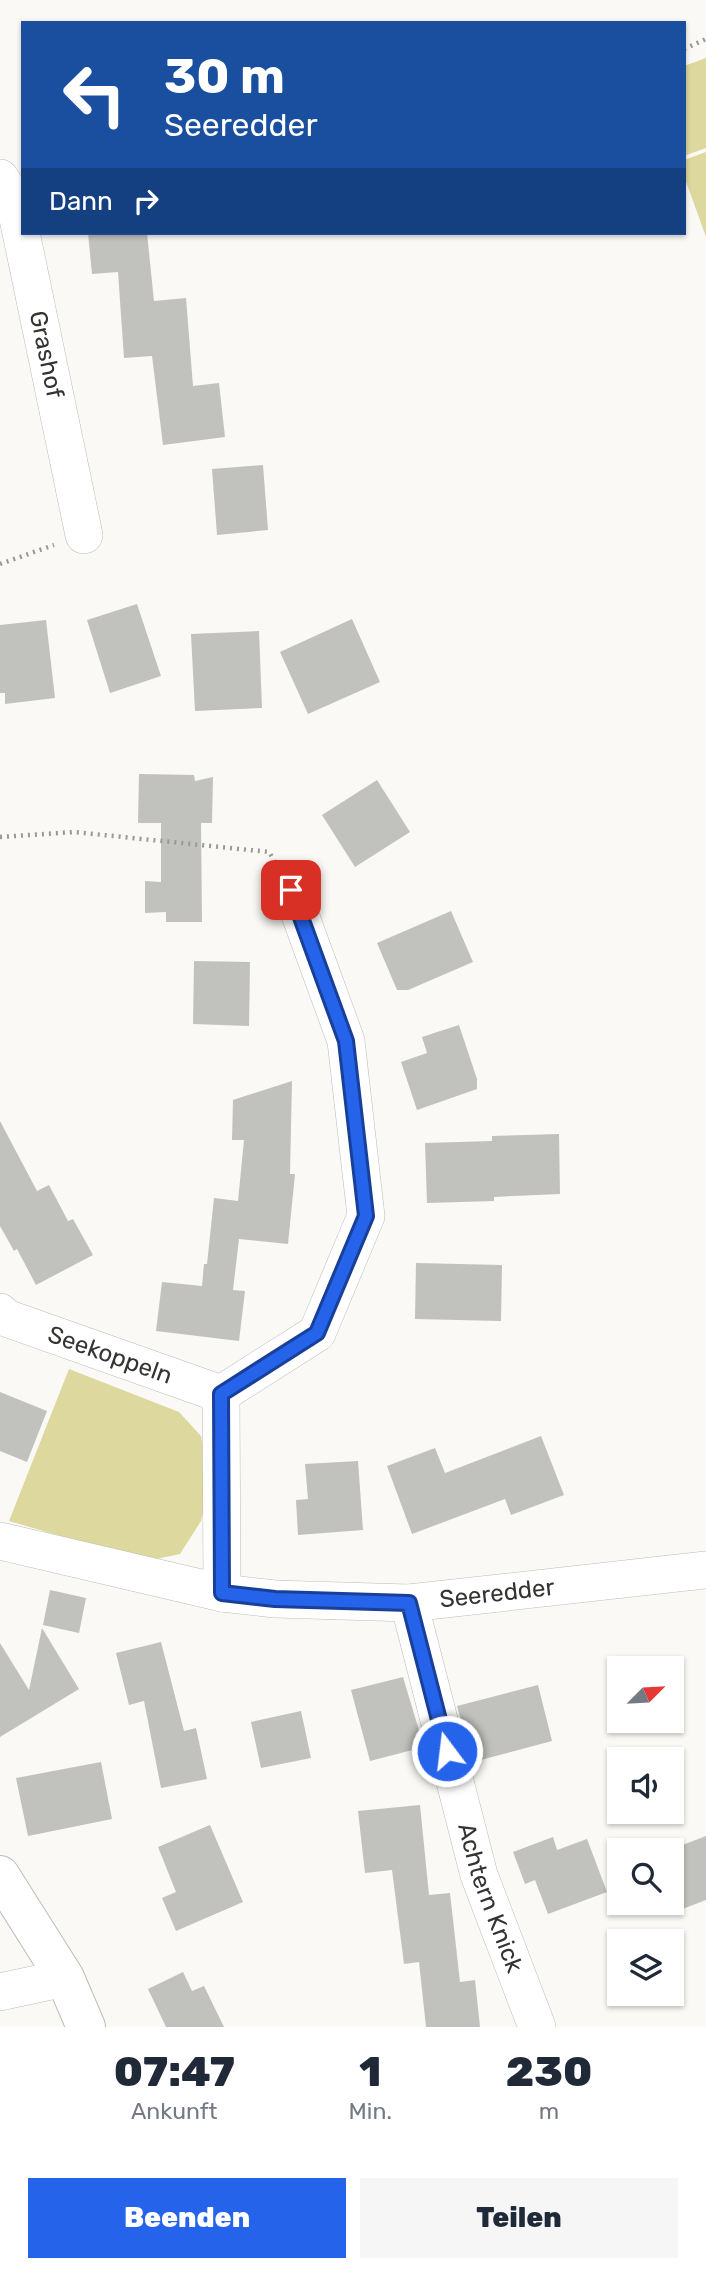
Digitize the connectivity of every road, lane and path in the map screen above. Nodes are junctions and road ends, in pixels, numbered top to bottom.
1 (706, 39) edge
2 (686, 48) edge
3 (21, 168) edge
4 (0, 178) edge
5 (21, 233) edge
6 (22, 235) edge
7 (84, 535) joint
8 (0, 564) edge
9 (0, 837) edge
10 (291, 890) joint
11 (0, 1312) edge
12 (221, 1394) junction
13 (0, 1541) edge
14 (706, 1570) edge
15 (222, 1593) junction
16 (409, 1603) junction
17 (0, 1875) edge
18 (65, 1978) junction
19 (0, 1992) edge
20 (86, 2027) edge
21 (537, 2027) edge

1 - 2 path
3 - 4 street, Grashof
4 - 5 street, Grashof
6 - 7 street, Grashof
7 - 8 path
9 - 10 path
10 - 12 street
11 - 12 street, Seekoppeln
12 - 15 street
13 - 15 street, Seeredder
14 - 16 street, Seeredder
15 - 16 street, Seeredder
16 - 21 street, Achtern Knick
17 - 18 street
18 - 19 street
18 - 20 street

